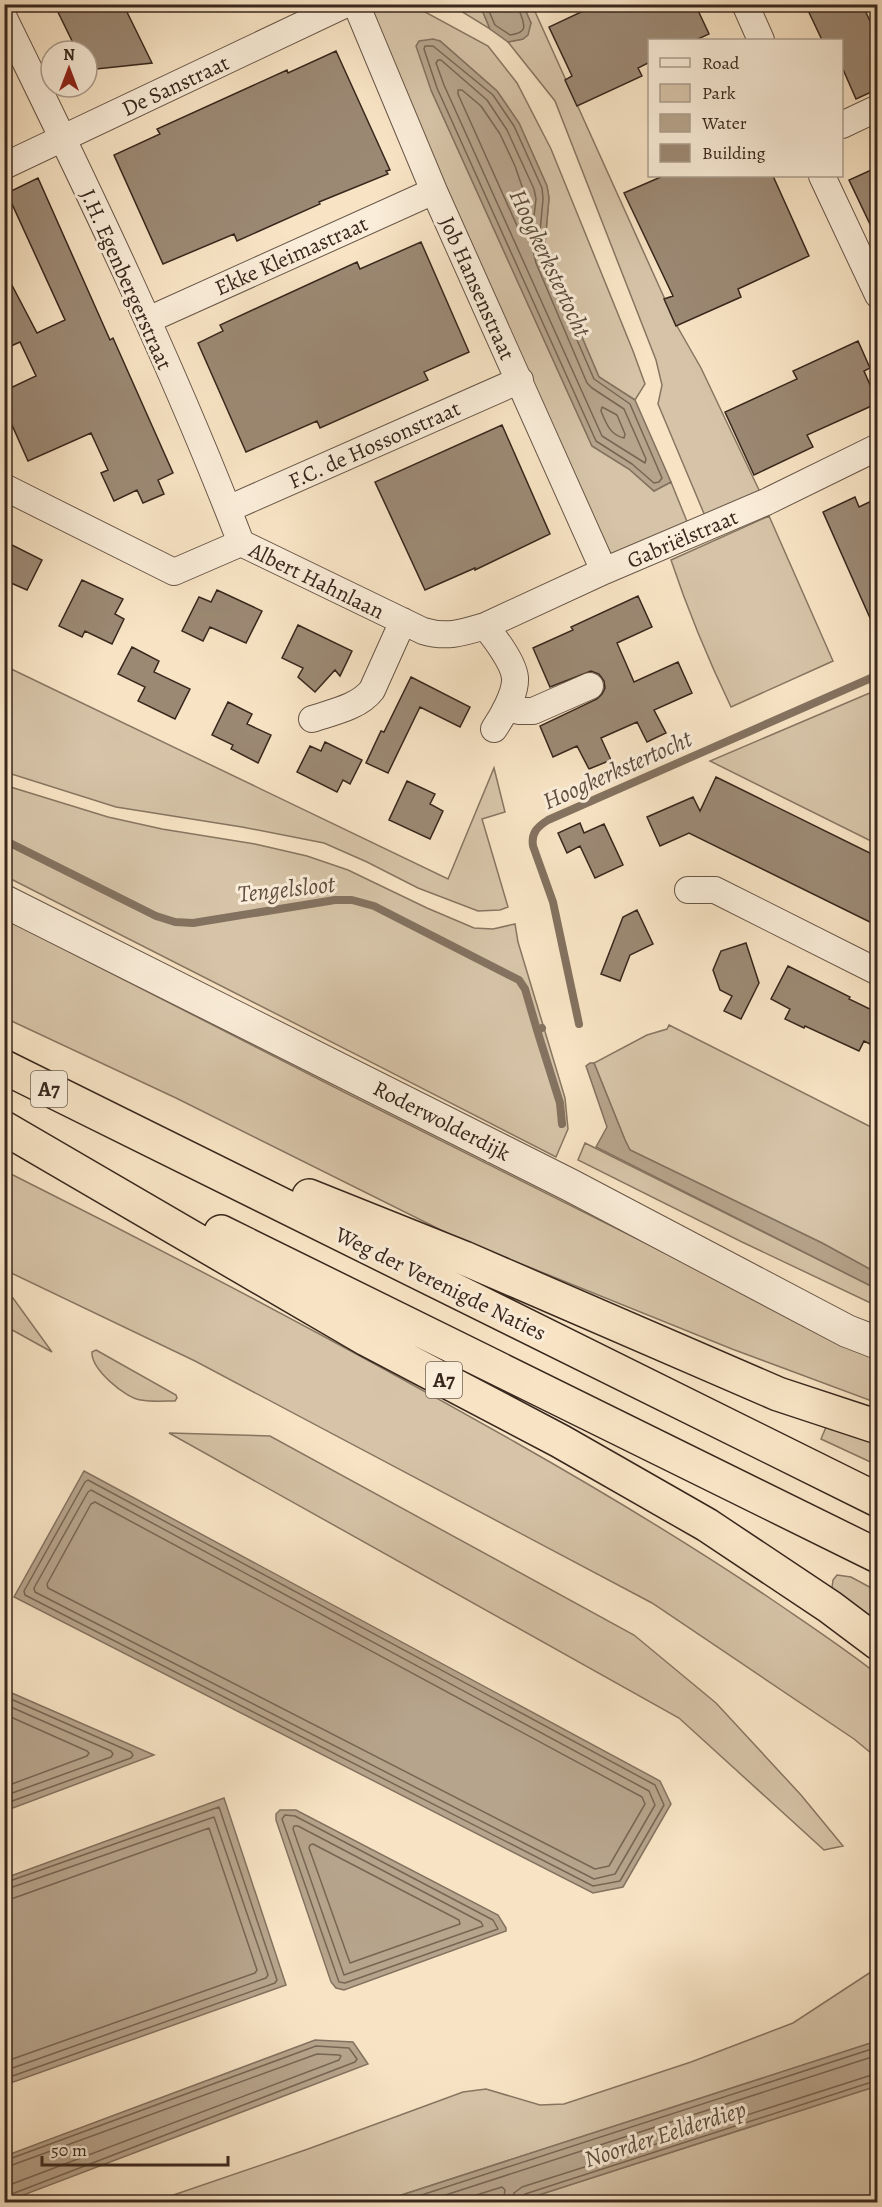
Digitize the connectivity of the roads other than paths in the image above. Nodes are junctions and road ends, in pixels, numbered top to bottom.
1 (346, 4) edge
2 (356, 4) edge
3 (745, 4) edge
4 (4, 18) edge
5 (761, 39) edge
6 (878, 108) edge
7 (843, 125) edge
8 (63, 138) junction
9 (4, 166) edge
10 (822, 177) edge
11 (434, 191) junction
12 (878, 295) edge
13 (148, 320) junction
14 (519, 380) junction
15 (878, 447) edge
16 (4, 487) edge
17 (228, 509) junction
18 (242, 543) junction
19 (604, 571) junction
20 (403, 621) junction
21 (485, 626) junction
22 (590, 686) dead end
23 (509, 704) junction
24 (312, 719) dead end
25 (494, 729) dead end
26 (688, 890) dead end
27 (4, 901) edge
28 (878, 972) edge
29 (4, 1067) edge
30 (93, 1111) junction
31 (4, 1126) edge
32 (878, 1343) edge
33 (878, 1427) edge
34 (878, 1500) edge
35 (878, 1556) edge
36 (878, 1643) edge

1 - 8 street, De Sanstraat
2 - 11 street, Job Hansenstraat
3 - 5 street
4 - 8 street, J.H. Egenbergerstraat
6 - 7 street
8 - 9 street, De Sanstraat
8 - 13 street, J.H. Egenbergerstraat
10 - 12 street
11 - 13 street, Ekke Kleimastraat
11 - 14 street, Job Hansenstraat
13 - 17 street, J.H. Egenbergerstraat
14 - 17 street, F.C. de Hossonstraat
14 - 19 street, Job Hansenstraat
15 - 19 street, Gabriëlstraat
16 - 18 street, Albert Hahnlaan
17 - 18 street, J.H. Egenbergerstraat
18 - 20 street, Albert Hahnlaan
19 - 21 street, Gabriëlstraat
20 - 21 street, Albert Hahnlaan
20 - 24 street, Albert Hahnlaan
21 - 23 street
22 - 23 street
23 - 25 street
26 - 28 street
27 - 32 street, Roderwolderdijk
29 - 30 highway, Weg der Verenigde Naties / A7
30 - 33 highway, A7
30 - 34 highway, Weg der Verenigde Naties / A7
31 - 35 highway, A7
31 - 36 highway, A7

